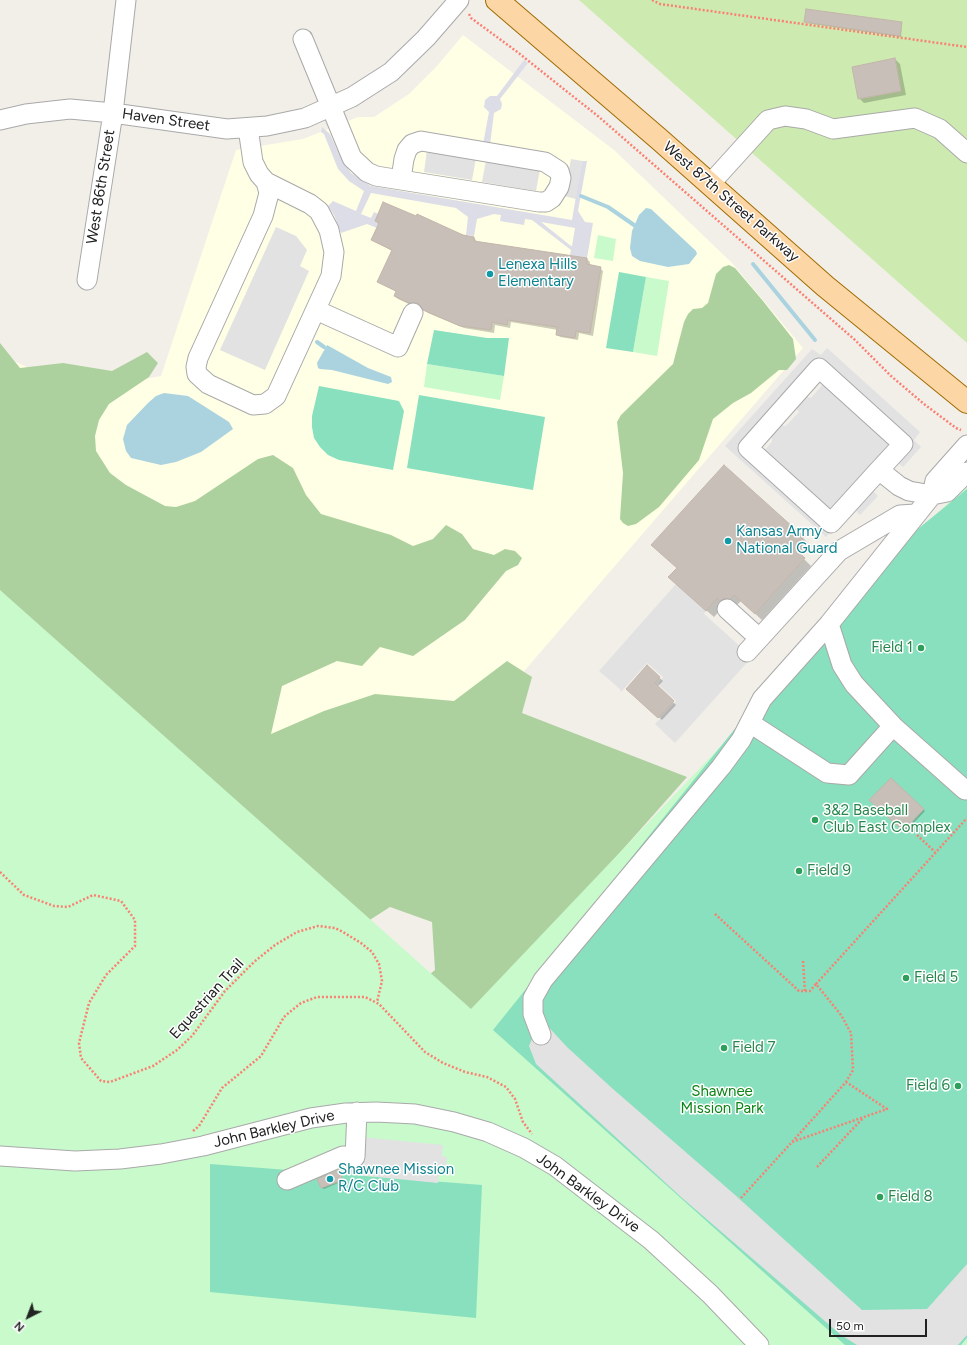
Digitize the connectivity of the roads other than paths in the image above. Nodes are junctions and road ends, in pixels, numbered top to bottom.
1 (126, 0) edge
2 (497, 0) edge
3 (464, 7) edge
4 (303, 39) dead end
5 (330, 107) junction
6 (113, 113) junction
7 (0, 120) edge
8 (248, 128) junction
9 (967, 153) edge
10 (401, 179) junction
11 (266, 182) junction
12 (710, 184) junction
13 (87, 280) dead end
14 (316, 310) junction
15 (413, 313) dead end
16 (967, 402) edge
17 (967, 445) edge
18 (879, 470) junction
19 (967, 472) edge
20 (932, 495) junction
21 (915, 514) junction
22 (726, 609) dead end
23 (829, 624) junction
24 (759, 638) junction
25 (746, 652) dead end
26 (750, 723) junction
27 (893, 726) junction
28 (965, 790) dead end
29 (541, 1035) dead end
30 (357, 1112) junction
31 (0, 1156) edge
32 (287, 1180) dead end
33 (759, 1345) edge

1 - 6 street, West 86th Street
2 - 12 main road, West 87th Street Parkway
3 - 5 street, Haven Street
4 - 5 street
5 - 8 street, Haven Street
5 - 10 street
6 - 7 street, Haven Street
6 - 8 street, Haven Street
6 - 13 street, West 86th Street
8 - 11 street
9 - 12 street
10 - 10 street
11 - 14 street
11 - 14 street
12 - 16 main road, West 87th Street Parkway
14 - 15 street
17 - 20 street
18 - 18 street
18 - 20 street
19 - 20 street
20 - 21 street
21 - 23 street
21 - 24 street
22 - 24 street
23 - 26 street
23 - 27 street
24 - 25 street
26 - 27 street
26 - 29 street
27 - 28 street
30 - 31 street, John Barkley Drive
30 - 32 street
30 - 33 street, John Barkley Drive

